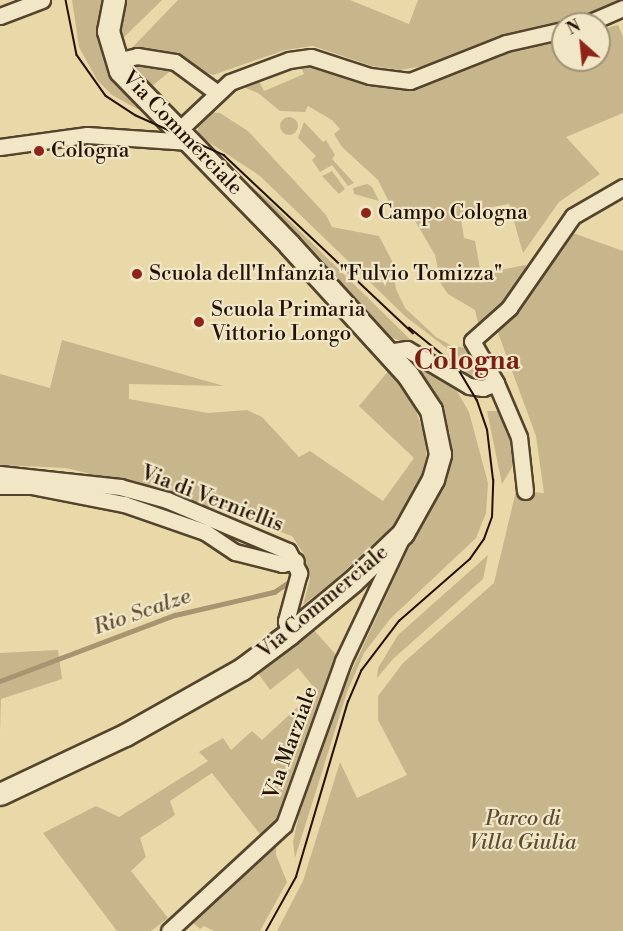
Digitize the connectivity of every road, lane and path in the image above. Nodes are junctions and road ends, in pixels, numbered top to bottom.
1 (42, 0) edge
2 (114, 0) edge
3 (0, 16) edge
4 (551, 33) edge
5 (116, 61) junction
6 (216, 92) junction
7 (183, 137) junction
8 (0, 147) edge
9 (623, 187) edge
10 (388, 352) junction
11 (496, 383) junction
12 (0, 474) edge
13 (0, 486) edge
14 (525, 491) dead end
15 (403, 533) junction
16 (296, 561) junction
17 (289, 634) junction
18 (0, 794) edge
19 (169, 931) edge

1 - 3 street
2 - 5 main road, Via Commerciale
4 - 6 street
5 - 6 street
5 - 7 main road, Via Commerciale
6 - 7 street
7 - 8 street
7 - 10 main road, Via Commerciale
9 - 11 street
10 - 11 street
10 - 15 main road, Via Commerciale
11 - 14 street
12 - 16 street, Via di Verniellis
13 - 16 street, Via di Verniellis
15 - 17 main road, Via Commerciale
15 - 19 street, Via Marziale
16 - 17 street, Via di Verniellis
17 - 18 main road, Via Commerciale

